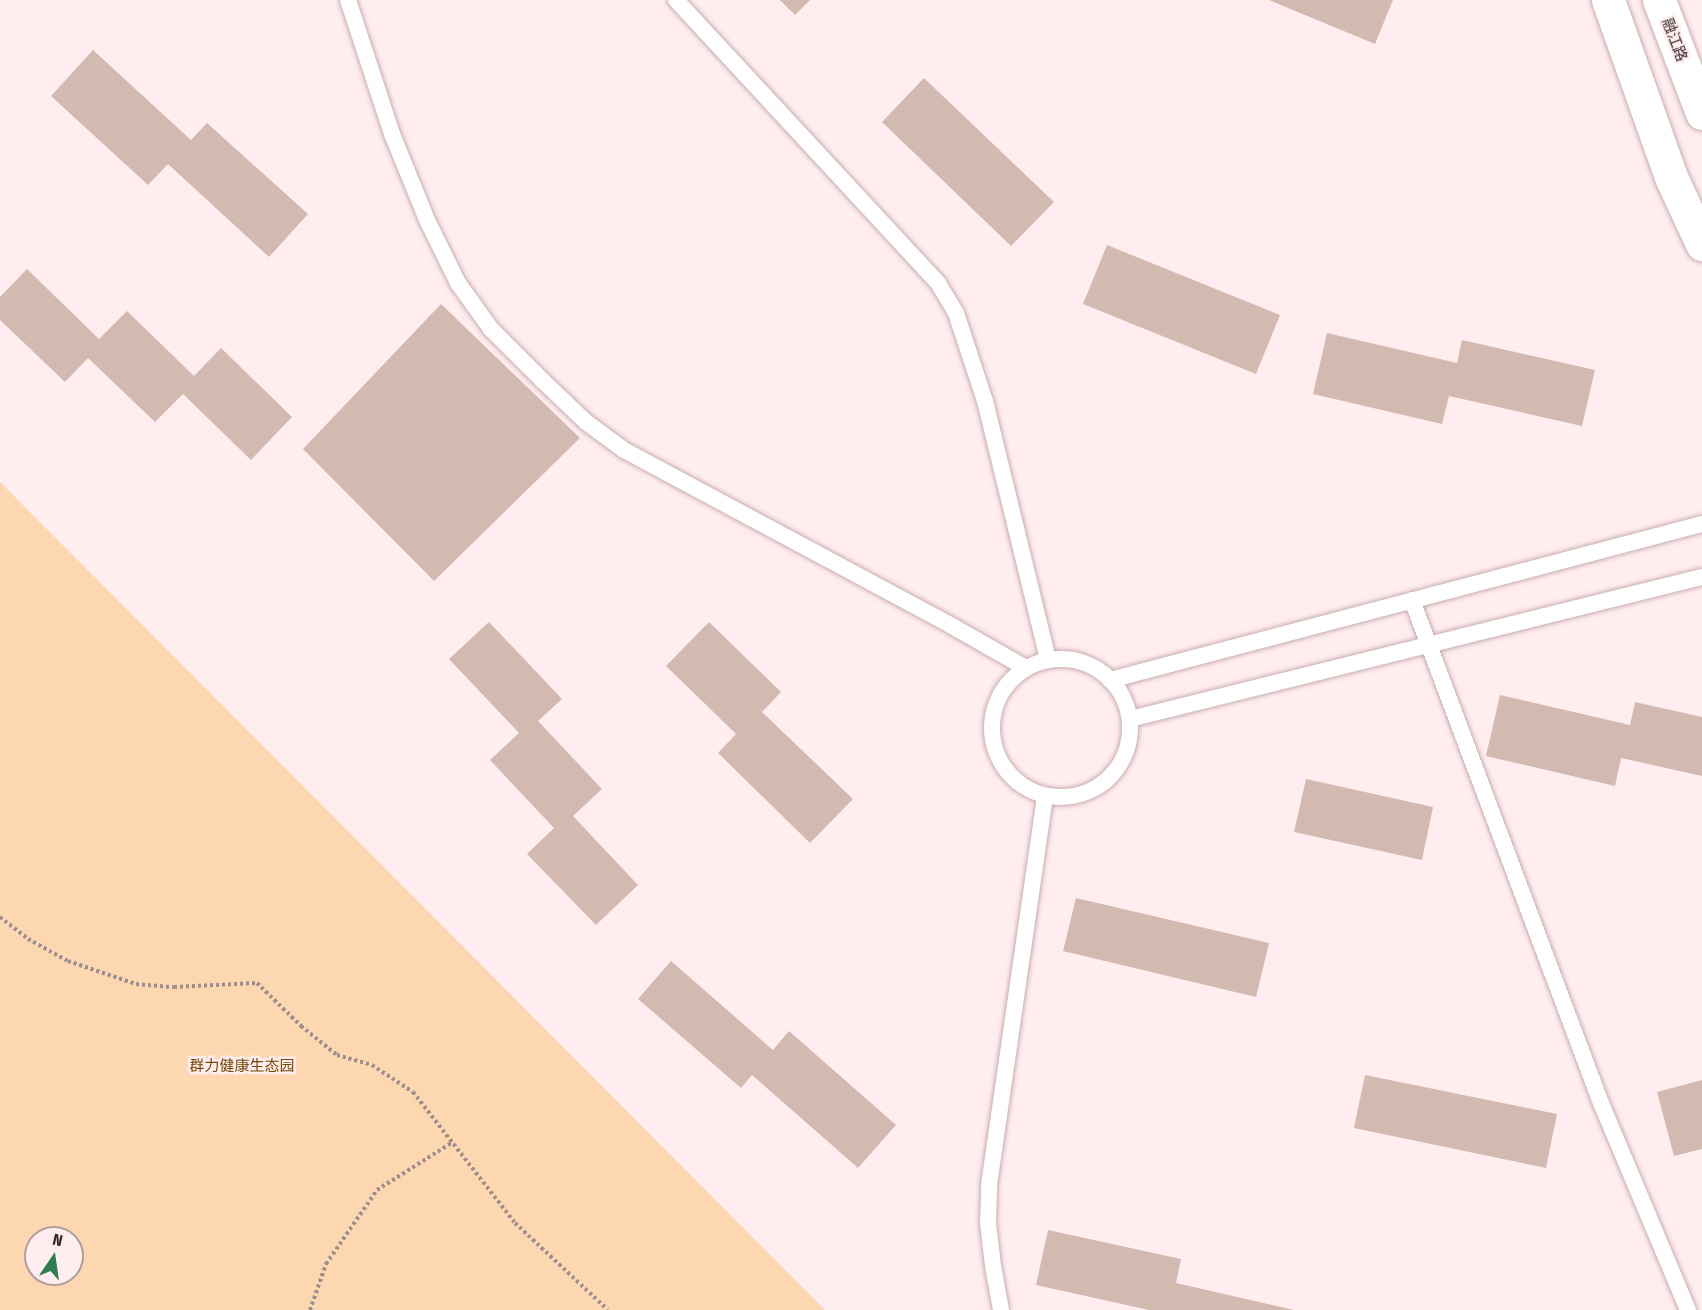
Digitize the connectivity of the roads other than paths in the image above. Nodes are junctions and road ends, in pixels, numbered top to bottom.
1 (348, 0) edge
2 (676, 0) edge
3 (1608, 0) edge
4 (1659, 0) edge
5 (1702, 113) edge
6 (1702, 244) edge
7 (1702, 524) edge
8 (1702, 577) edge
9 (1412, 600) junction
10 (1428, 645) junction
11 (1048, 660) junction
12 (1026, 668) junction
13 (1110, 680) junction
14 (1130, 719) junction
15 (1046, 796) junction
16 (1001, 1310) edge
17 (1688, 1310) edge

1 - 12 lane
2 - 11 lane
3 - 6 street
4 - 5 street, 融江路
7 - 9 lane
8 - 10 lane
9 - 10 lane
9 - 13 lane
10 - 14 lane
10 - 17 lane
11 - 12 lane
11 - 13 lane
12 - 15 lane
13 - 14 lane
14 - 15 lane
15 - 16 lane

